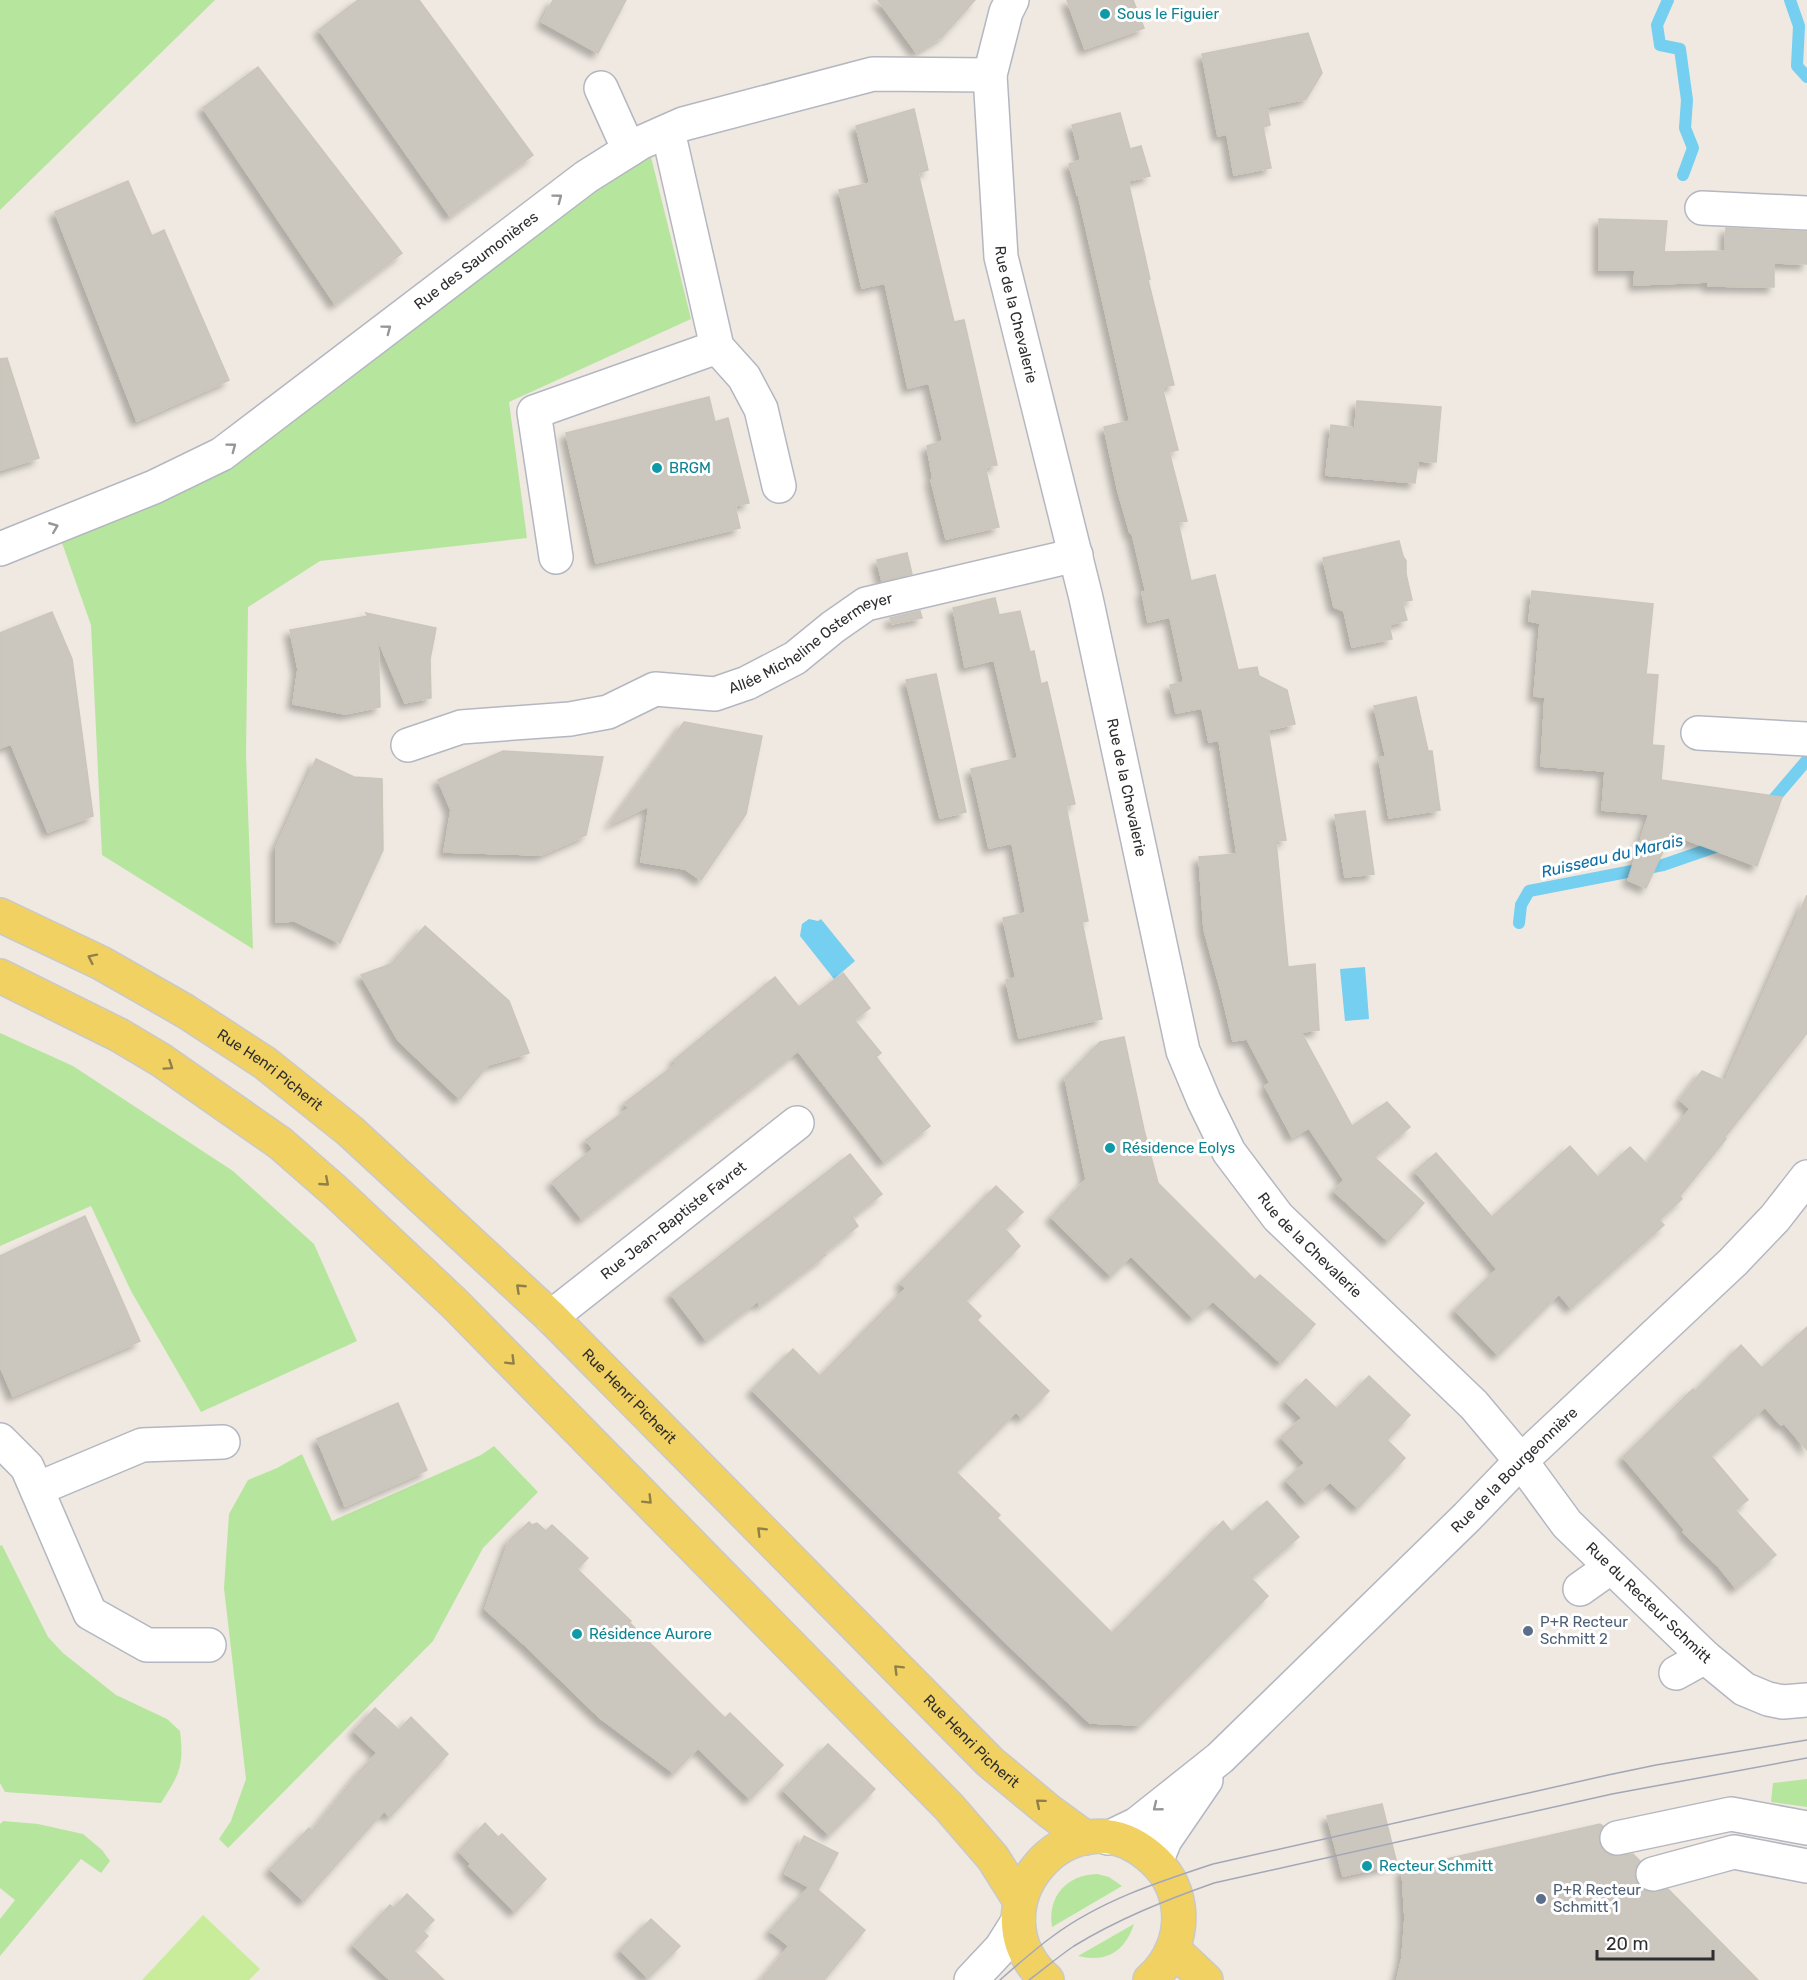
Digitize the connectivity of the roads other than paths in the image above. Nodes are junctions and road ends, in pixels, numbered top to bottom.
1 (1012, 0) edge
2 (990, 75) junction
3 (601, 88) dead end
4 (668, 130) junction
5 (629, 150) junction
6 (1702, 208) dead end
7 (1807, 213) edge
8 (717, 347) junction
9 (779, 486) dead end
10 (0, 549) edge
11 (1076, 555) junction
12 (556, 557) dead end
13 (1698, 733) dead end
14 (1807, 739) edge
15 (408, 745) dead end
16 (0, 915) edge
17 (0, 976) edge
18 (797, 1123) dead end
19 (1807, 1177) edge
20 (551, 1317) junction
21 (0, 1440) edge
22 (223, 1442) dead end
23 (1521, 1461) junction
24 (37, 1489) junction
25 (1611, 1567) junction
26 (1580, 1589) dead end
27 (209, 1645) dead end
28 (1706, 1657) junction
29 (1676, 1673) dead end
30 (1807, 1700) edge
31 (1220, 1758) junction
32 (1807, 1828) edge
33 (1097, 1838) junction
34 (1617, 1838) dead end
35 (1156, 1862) junction
36 (1807, 1866) edge
37 (1653, 1874) dead end
38 (1019, 1912) junction
39 (1173, 1948) junction
40 (971, 1980) edge
41 (1047, 1980) edge
42 (1149, 1980) edge
43 (1206, 1980) edge

1 - 2 street, Rue de la Chevalerie
2 - 4 street, Rue des Saumonières
2 - 11 street, Rue de la Chevalerie
3 - 5 street
4 - 5 street, Rue des Saumonières
4 - 8 street
10 -> 5 street, Rue des Saumonières
6 - 7 street
8 - 9 street
8 - 12 street
11 - 15 street, Allée Micheline Ostermeyer
11 - 23 street, Rue de la Chevalerie
13 - 14 street
20 -> 16 main road, Rue Henri Picherit
17 -> 38 main road
18 - 20 street, Rue Jean-Baptiste Favret
19 - 23 street, Rue de la Bourgeonnière
33 -> 20 main road, Rue Henri Picherit
21 - 24 street
22 - 24 street
23 - 25 street, Rue du Recteur Schmitt
23 - 31 street, Rue de la Bourgeonnière
24 - 27 street
25 - 26 street
25 - 28 street, Rue du Recteur Schmitt
28 - 29 street
28 - 30 street, Rue du Recteur Schmitt
31 -> 33 street, Rue de la Bourgeonnière
31 - 35 street, Rue de la Bourgeonnière
32 - 34 street
33 - 35 main road, Rue Henri Picherit
33 - 38 main road
35 - 39 main road
36 - 37 street
38 - 40 street
38 - 41 main road
39 - 42 main road
39 - 43 main road

